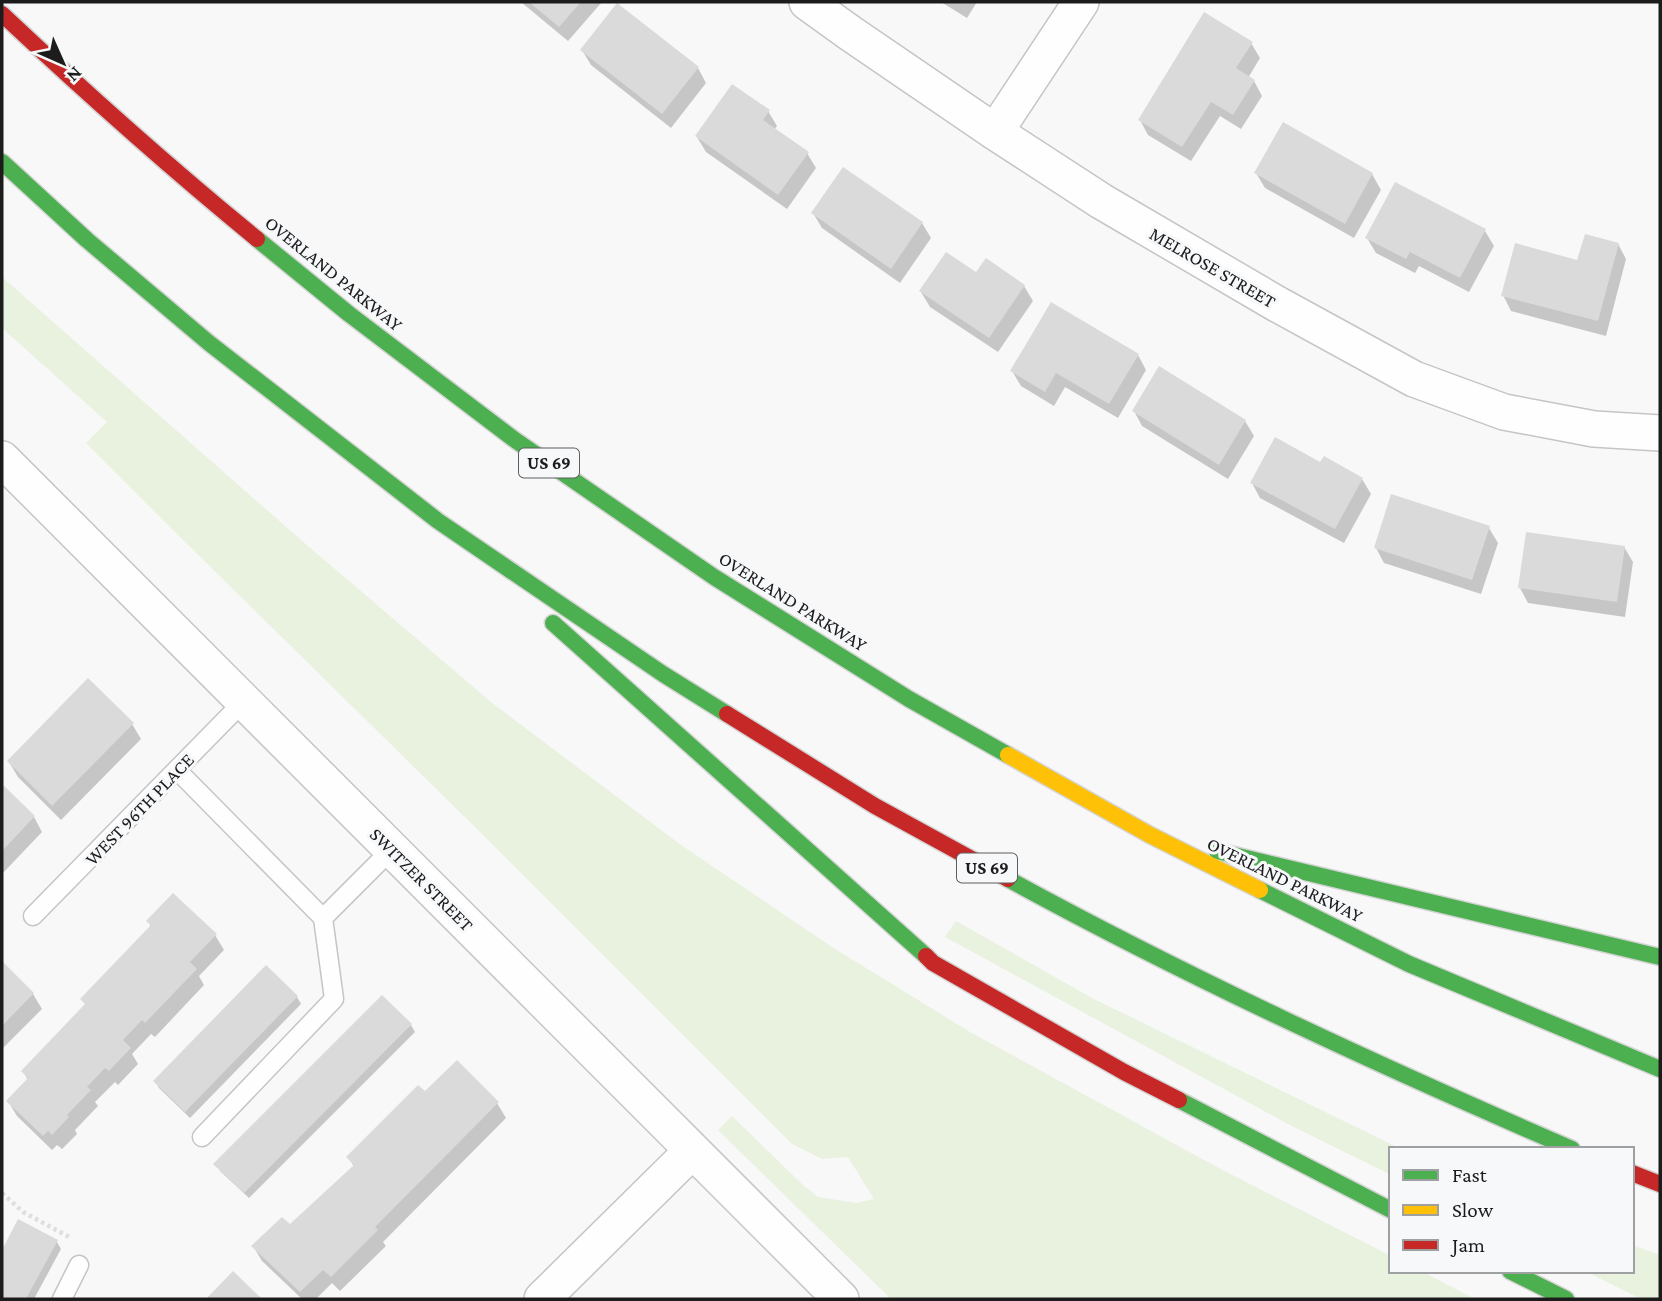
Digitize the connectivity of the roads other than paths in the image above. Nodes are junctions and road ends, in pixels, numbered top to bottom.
1 (807, 2) edge
2 (1081, 2) edge
3 (2, 15) edge
4 (995, 132) junction
5 (2, 162) edge
6 (1660, 433) edge
7 (2, 459) edge
8 (438, 521) junction
9 (244, 701) junction
10 (177, 770) junction
11 (1150, 835) junction
12 (392, 849) junction
13 (33, 916) dead end
14 (323, 918) junction
15 (1660, 957) edge
16 (1660, 1069) edge
17 (202, 1137) dead end
18 (1567, 1147) edge
19 (692, 1151) junction
20 (1634, 1174) edge
21 (1660, 1184) edge
22 (1389, 1209) edge
23 (79, 1265) dead end
24 (1514, 1273) edge
25 (62, 1299) edge
26 (542, 1299) edge
27 (841, 1299) edge
28 (1566, 1299) edge

1 - 4 street, MELROSE STREET
2 - 4 street
3 - 11 highway, OVERLAND PARKWAY / US 69
4 - 6 street, MELROSE STREET
5 - 8 highway, US 69
7 - 9 street, SWITZER STREET
8 - 18 highway, US 69
8 - 22 highway
9 - 10 lane, WEST 96TH PLACE
9 - 12 street, SWITZER STREET
10 - 13 lane, WEST 96TH PLACE
10 - 14 lane
11 - 15 highway
11 - 16 highway, OVERLAND PARKWAY / US 69
12 - 14 lane
12 - 19 street, SWITZER STREET
14 - 17 lane
19 - 26 street
19 - 27 street, SWITZER STREET
20 - 21 highway
23 - 25 lane
24 - 28 highway

